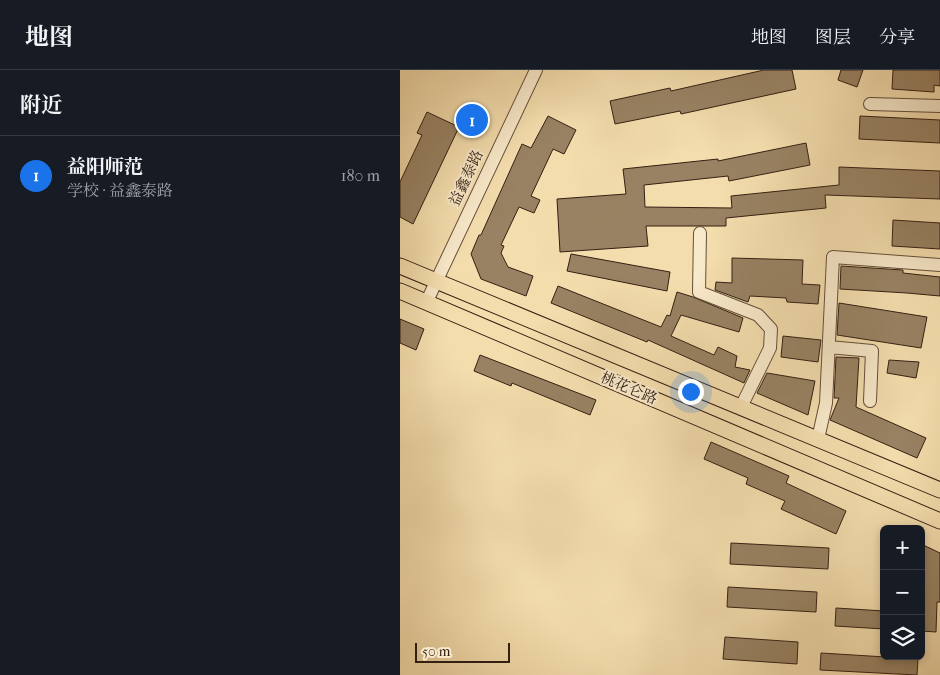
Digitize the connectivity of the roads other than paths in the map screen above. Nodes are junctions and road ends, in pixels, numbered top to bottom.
1 (536, 70) edge
2 (870, 104) dead end
3 (940, 106) edge
4 (700, 233) dead end
5 (940, 265) edge
6 (400, 266) edge
7 (436, 280) junction
8 (400, 291) edge
9 (427, 301) junction
10 (829, 347) junction
11 (870, 401) dead end
12 (741, 407) junction
13 (818, 439) junction
14 (940, 490) edge
15 (940, 521) edge

1 - 7 street, 益鑫泰路
2 - 3 street
4 - 12 street
5 - 10 street
6 - 7 main road, 桃花仑路
7 - 9 street, 益鑫泰路
7 - 12 main road, 桃花仑路
8 - 9 main road, 桃花仑路
9 - 15 main road, 桃花仑路
10 - 11 street
10 - 13 street
12 - 13 main road, 桃花仑路
13 - 14 main road, 桃花仑路

